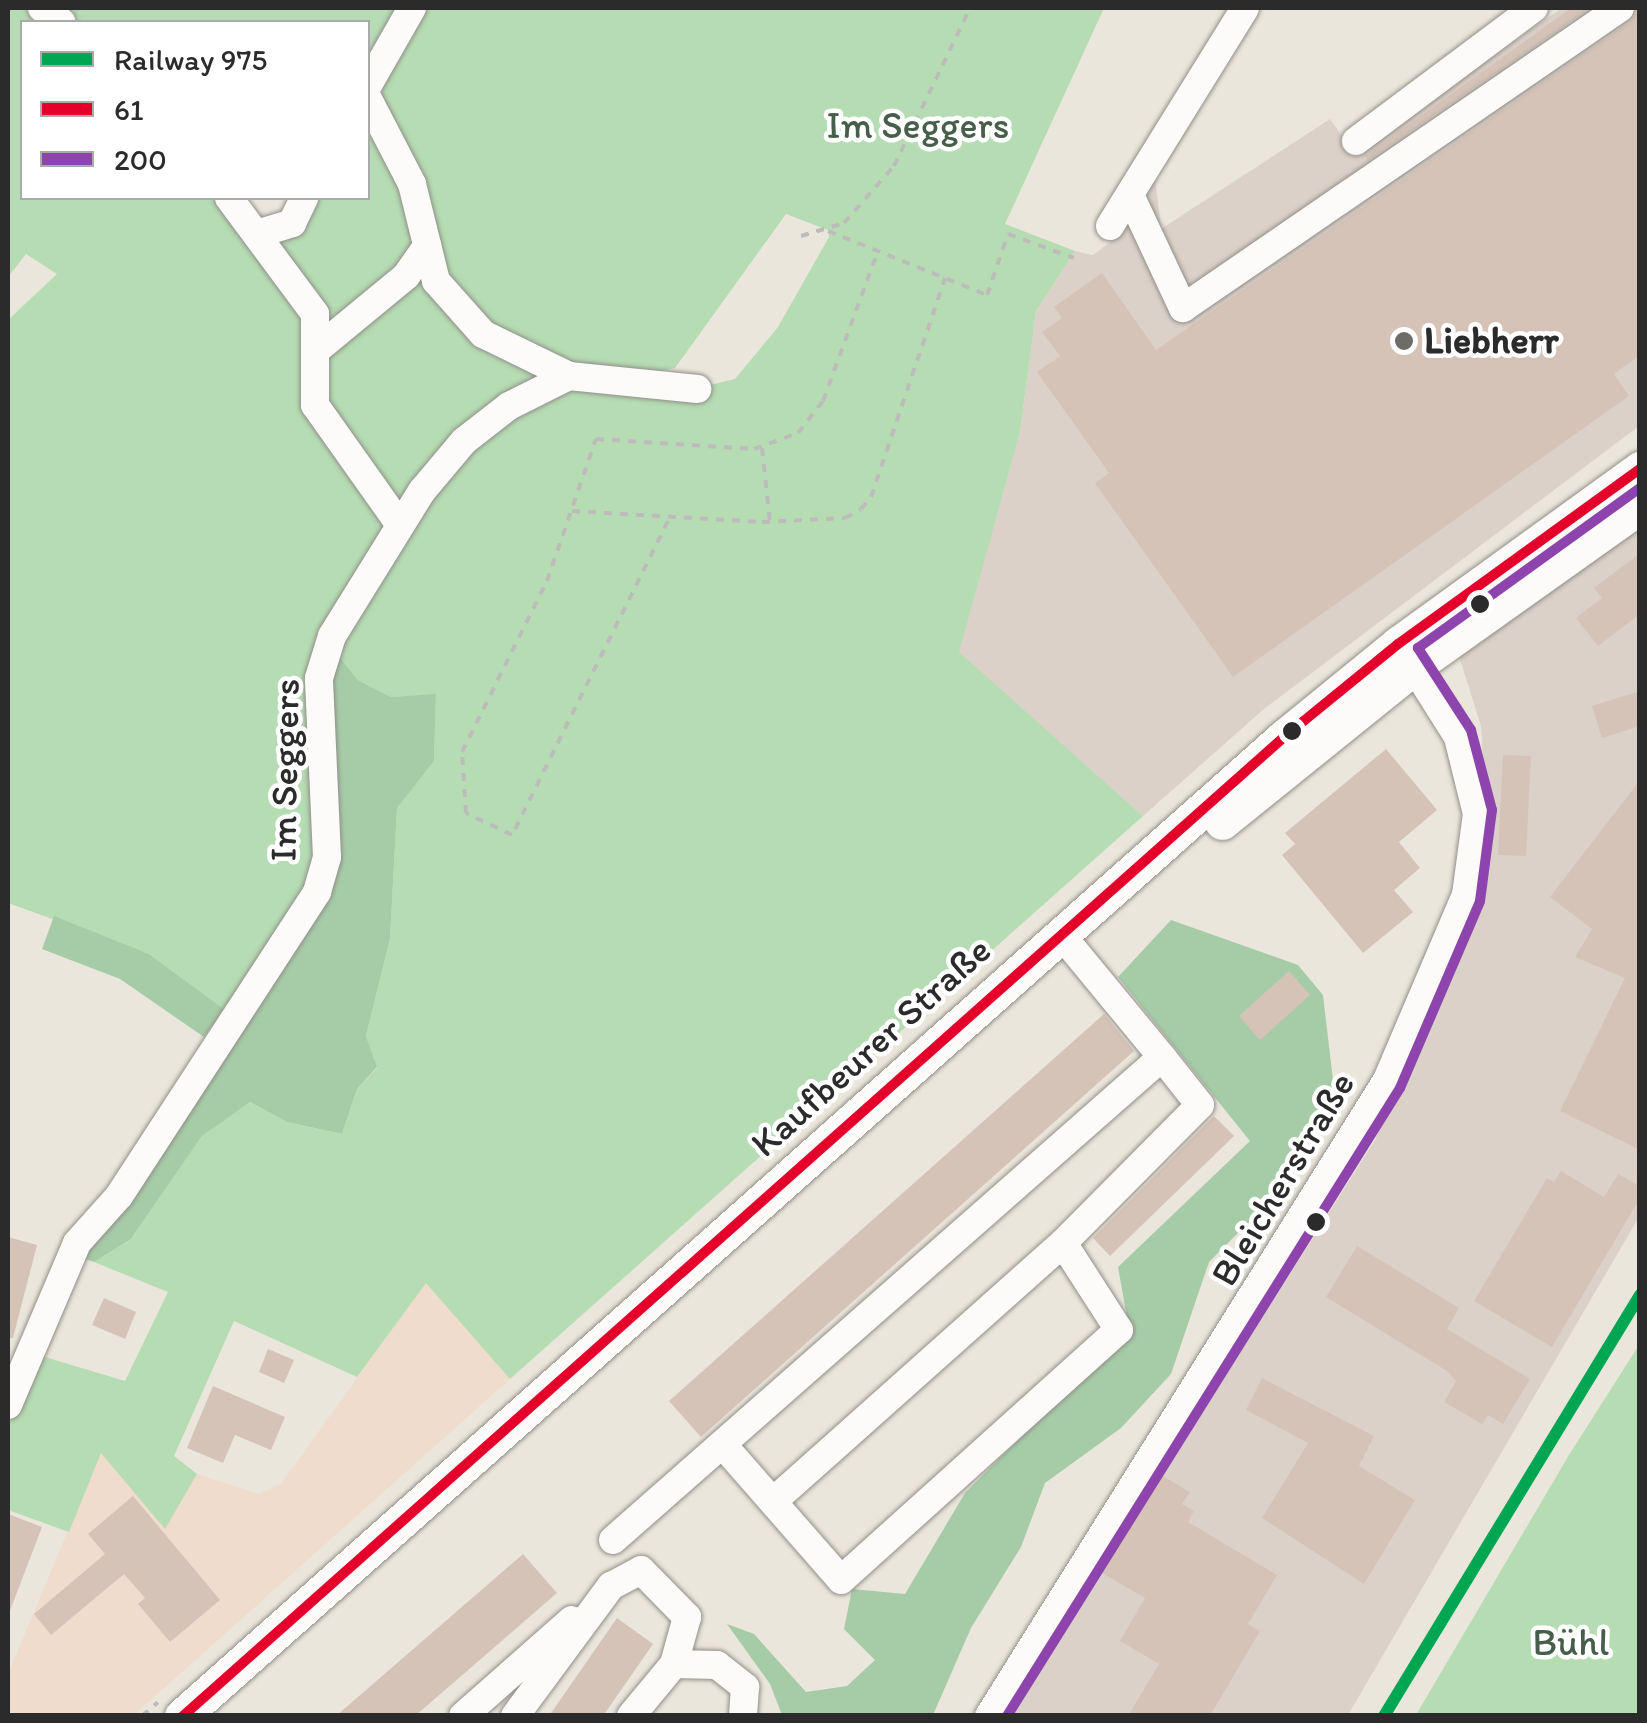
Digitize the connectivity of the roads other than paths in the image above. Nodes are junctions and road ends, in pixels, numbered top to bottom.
1 (412, 8) edge
2 (1245, 8) edge
3 (1534, 8) edge
4 (1620, 8) edge
5 (370, 82) edge
6 (370, 103) edge
7 (1356, 140) dead end
8 (1130, 195) junction
9 (232, 200) edge
10 (303, 200) edge
11 (1110, 226) dead end
12 (258, 234) junction
13 (427, 246) junction
14 (320, 347) junction
15 (569, 376) junction
16 (696, 388) dead end
17 (1640, 469) edge
18 (1640, 506) edge
19 (400, 524) junction
20 (1407, 655) junction
21 (1072, 948) junction
22 (1162, 1057) junction
23 (1063, 1243) junction
24 (8, 1406) edge
25 (724, 1445) junction
26 (772, 1501) junction
27 (613, 1540) dead end
28 (610, 1586) junction
29 (674, 1664) junction
30 (182, 1716) edge
31 (211, 1716) edge
32 (462, 1716) edge
33 (516, 1716) edge
34 (631, 1716) edge
35 (743, 1716) edge
36 (989, 1716) edge

1 - 5 street
2 - 8 street
3 - 7 street
4 - 8 street
6 - 13 street
8 - 11 street
9 - 12 street
10 - 12 street
12 - 14 street
13 - 14 street
13 - 15 street
14 - 19 street
15 - 16 street
15 - 19 street, Im Seggers
17 - 20 main road, Kaufbeurer Straße
18 - 20 main road, Kaufbeurer Straße
19 - 24 street, Im Seggers
20 - 21 main road, Kaufbeurer Straße
20 - 30 main road, Kaufbeurer Straße
20 - 36 street, Bleicherstraße
21 - 22 street
21 - 31 main road, Kaufbeurer Straße
22 - 23 street
22 - 25 street
23 - 26 street
23 - 26 street
25 - 26 street
25 - 27 street
28 - 29 street
28 - 32 street
28 - 33 street
29 - 34 street
29 - 35 street

